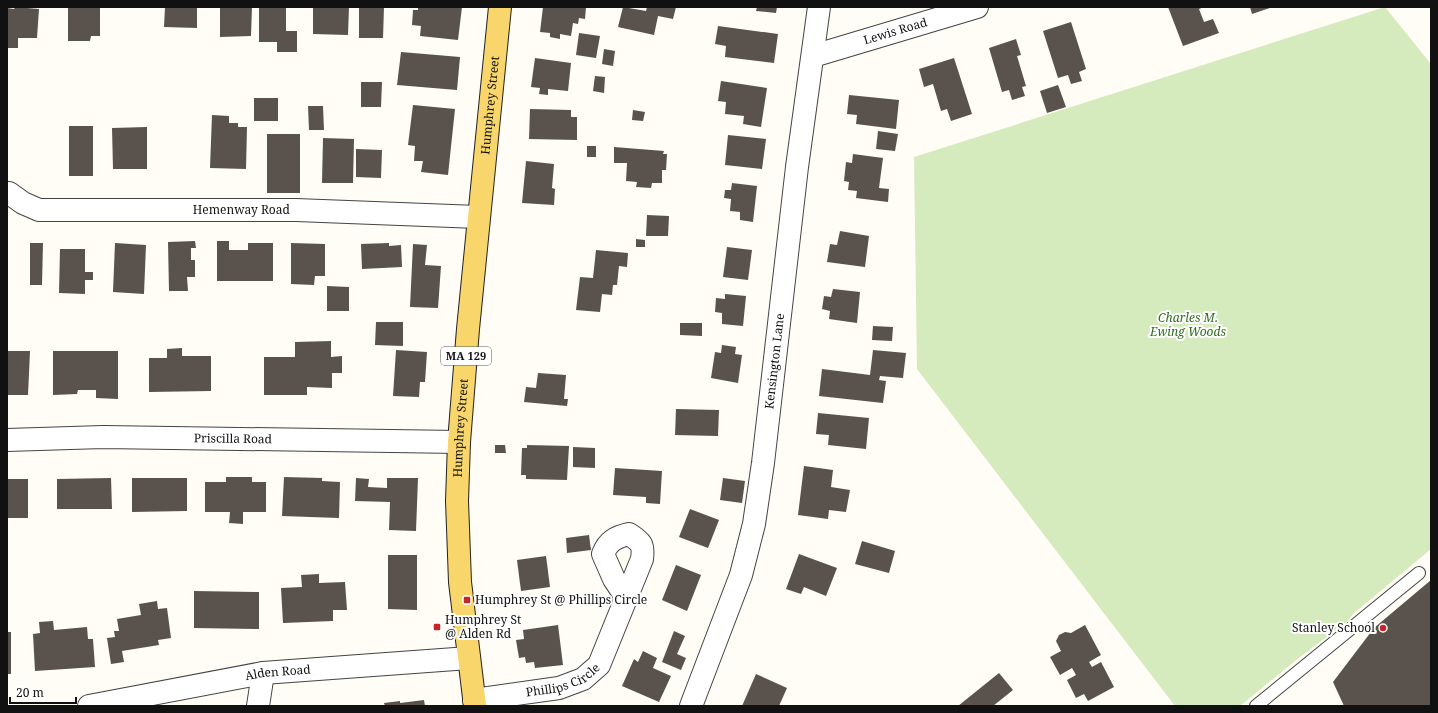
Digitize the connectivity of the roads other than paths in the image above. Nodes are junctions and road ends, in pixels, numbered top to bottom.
1 (500, 7) edge
2 (819, 7) edge
3 (977, 7) edge
4 (813, 56) junction
5 (9, 193) dead end
6 (478, 217) junction
7 (7, 440) edge
8 (459, 442) junction
9 (1419, 573) dead end
10 (626, 597) dead end
11 (469, 658) junction
12 (263, 673) junction
13 (475, 703) edge
14 (90, 706) edge
15 (258, 706) edge
16 (691, 706) edge
17 (1256, 706) edge

1 - 6 main road, Humphrey Street / MA 129
2 - 4 street, Kensington Lane
3 - 4 street, Lewis Road
4 - 16 street, Kensington Lane
5 - 6 street, Hemenway Road
6 - 8 main road, Humphrey Street / MA 129
7 - 8 street, Priscilla Road
8 - 11 main road, Humphrey Street / MA 129
9 - 17 lane
10 - 13 street, Phillips Circle
11 - 12 street, Alden Road
11 - 13 main road, Humphrey Street / MA 129
12 - 14 street, Alden Road
12 - 15 street

